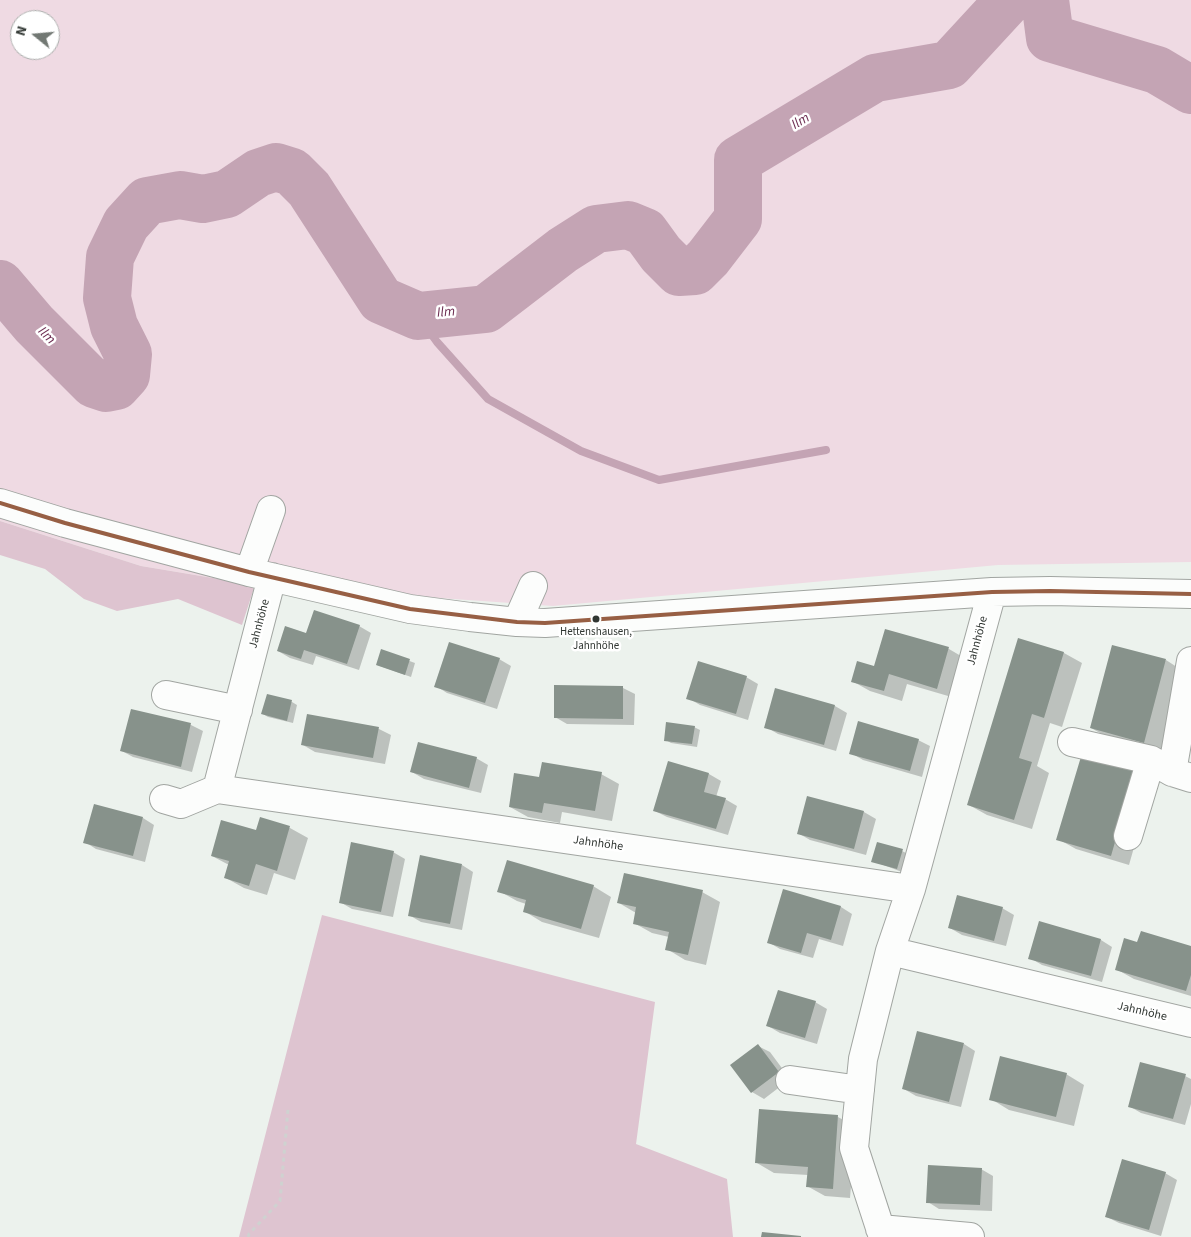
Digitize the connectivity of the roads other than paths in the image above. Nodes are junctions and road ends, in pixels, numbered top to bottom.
1 (0, 504) edge
2 (271, 510) dead end
3 (261, 574) junction
4 (533, 586) dead end
5 (992, 592) junction
6 (1191, 594) edge
7 (517, 622) junction
8 (1191, 661) edge
9 (166, 695) dead end
10 (238, 710) junction
11 (1072, 742) dead end
12 (1171, 770) edge
13 (217, 789) junction
14 (164, 800) dead end
15 (1128, 836) dead end
16 (911, 889) junction
17 (890, 951) junction
18 (1191, 1023) edge
19 (790, 1080) dead end
20 (860, 1090) junction
21 (882, 1233) edge
22 (970, 1237) edge

1 - 3 street
2 - 3 street, Jahnhöhe
3 - 7 street
3 - 10 street, Jahnhöhe
4 - 7 street
5 - 6 street
5 - 7 street
5 - 16 street, Jahnhöhe
8 - 12 street
9 - 10 street
10 - 13 street, Jahnhöhe
11 - 12 street
12 - 15 street
13 - 14 street
13 - 16 street, Jahnhöhe
16 - 17 street, Jahnhöhe
17 - 18 street, Jahnhöhe
17 - 20 street, Jahnhöhe
19 - 20 street
20 - 21 street, Jahnhöhe
21 - 22 street

